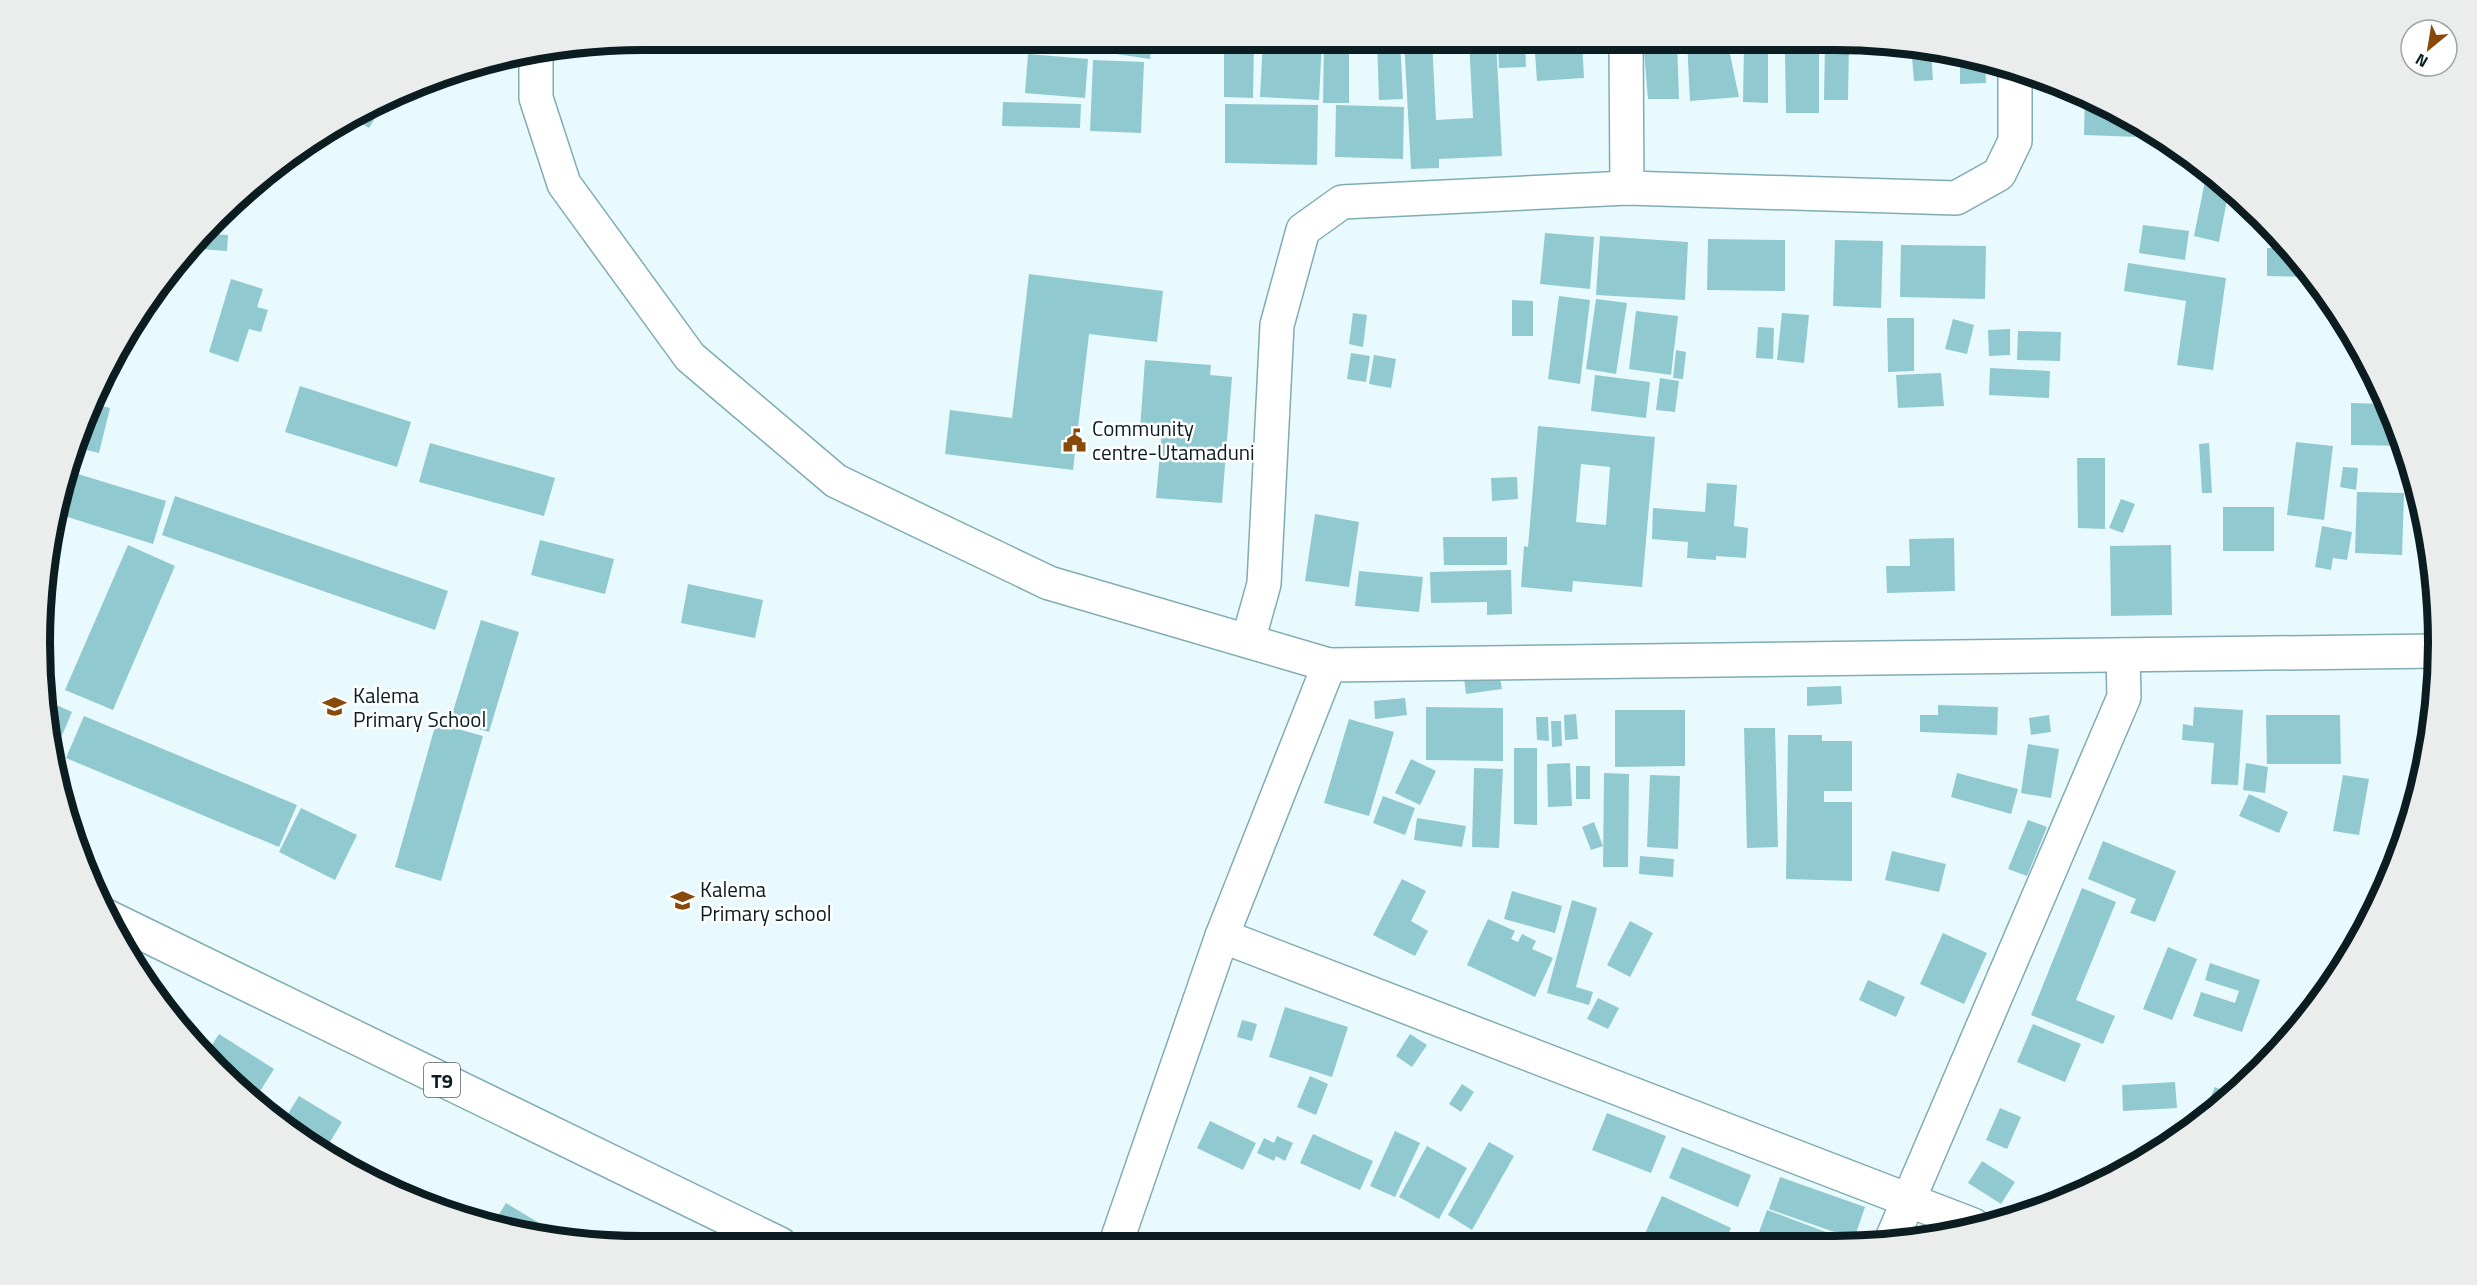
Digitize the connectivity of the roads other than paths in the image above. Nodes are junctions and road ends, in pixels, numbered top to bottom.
1 (1626, 50) edge
2 (536, 60) edge
3 (2015, 78) edge
4 (1627, 188) junction
5 (1248, 641) junction
6 (2428, 651) edge
7 (2123, 655) junction
8 (1329, 665) junction
9 (121, 923) edge
10 (1222, 936) junction
11 (1908, 1201) junction
12 (1962, 1221) edge
13 (1895, 1232) edge
14 (764, 1236) edge
15 (1118, 1236) edge

1 - 4 main road
2 - 5 main road
3 - 4 main road
4 - 5 main road
5 - 8 main road
6 - 7 main road
7 - 8 main road
7 - 11 main road
8 - 10 main road
9 - 14 main road, T9
10 - 11 main road
10 - 15 main road
11 - 12 main road
11 - 13 main road

